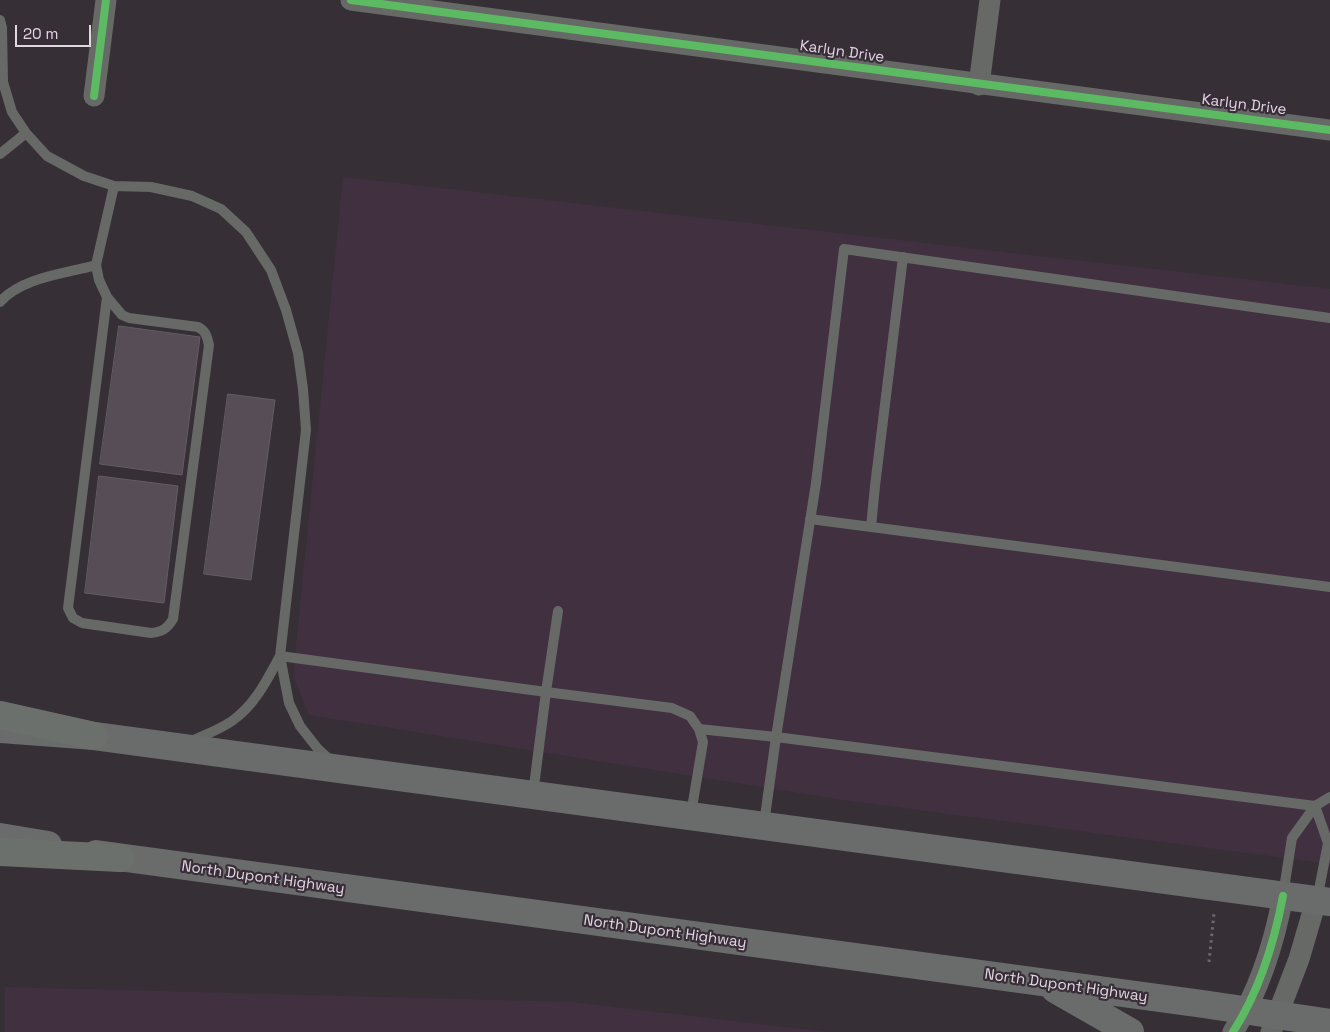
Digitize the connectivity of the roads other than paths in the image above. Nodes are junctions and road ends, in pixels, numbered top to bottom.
1 (106, 0) edge
2 (351, 0) edge
3 (990, 0) edge
4 (0, 20) edge
5 (979, 85) junction
6 (94, 96) dead end
7 (1330, 130) edge
8 (26, 133) junction
9 (0, 154) edge
10 (114, 186) junction
11 (903, 257) junction
12 (96, 265) junction
13 (107, 297) junction
14 (0, 302) edge
15 (1330, 318) edge
16 (810, 519) junction
17 (871, 527) junction
18 (1330, 587) edge
19 (558, 612) dead end
20 (280, 656) junction
21 (546, 692) junction
22 (0, 715) edge
23 (699, 728) junction
24 (0, 729) edge
25 (94, 736) junction
26 (776, 737) junction
27 (178, 748) junction
28 (339, 768) junction
29 (533, 794) junction
30 (1330, 797) edge
31 (1315, 806) junction
32 (691, 815) junction
33 (764, 826) junction
34 (0, 837) edge
35 (0, 852) edge
36 (120, 858) junction
37 (1282, 896) junction
38 (1323, 902) edge
39 (1043, 982) junction
40 (1240, 1021) edge
41 (1330, 1023) edge
42 (1274, 1024) edge
43 (1130, 1032) edge

1 - 6 street
2 - 5 street, Karlyn Drive
3 - 5 street
4 - 8 lane
5 - 7 street, Karlyn Drive
8 - 9 lane
8 - 10 lane
10 - 12 lane
10 - 20 lane
11 - 15 lane
11 - 16 lane
11 - 17 lane
12 - 13 lane
12 - 14 lane
13 - 13 lane
16 - 17 lane
16 - 26 lane
17 - 18 lane
19 - 21 lane
20 - 21 lane
20 - 27 lane
20 - 28 lane
21 - 23 lane
21 - 29 lane
22 - 25 highway
23 - 26 lane
23 - 32 lane
24 - 25 highway
25 - 27 highway
26 - 31 lane
26 - 33 lane
27 - 28 highway
28 - 29 highway
29 - 32 highway
30 - 31 lane
31 - 37 lane
31 - 38 lane
32 - 33 highway
33 - 37 highway
34 - 36 highway, North Dupont Highway
35 - 36 highway
36 - 39 highway, North Dupont Highway
37 - 38 highway
37 - 40 street
38 - 42 street
39 - 40 highway, North Dupont Highway
39 - 43 highway
40 - 42 highway, North Dupont Highway
41 - 42 highway, North Dupont Highway

